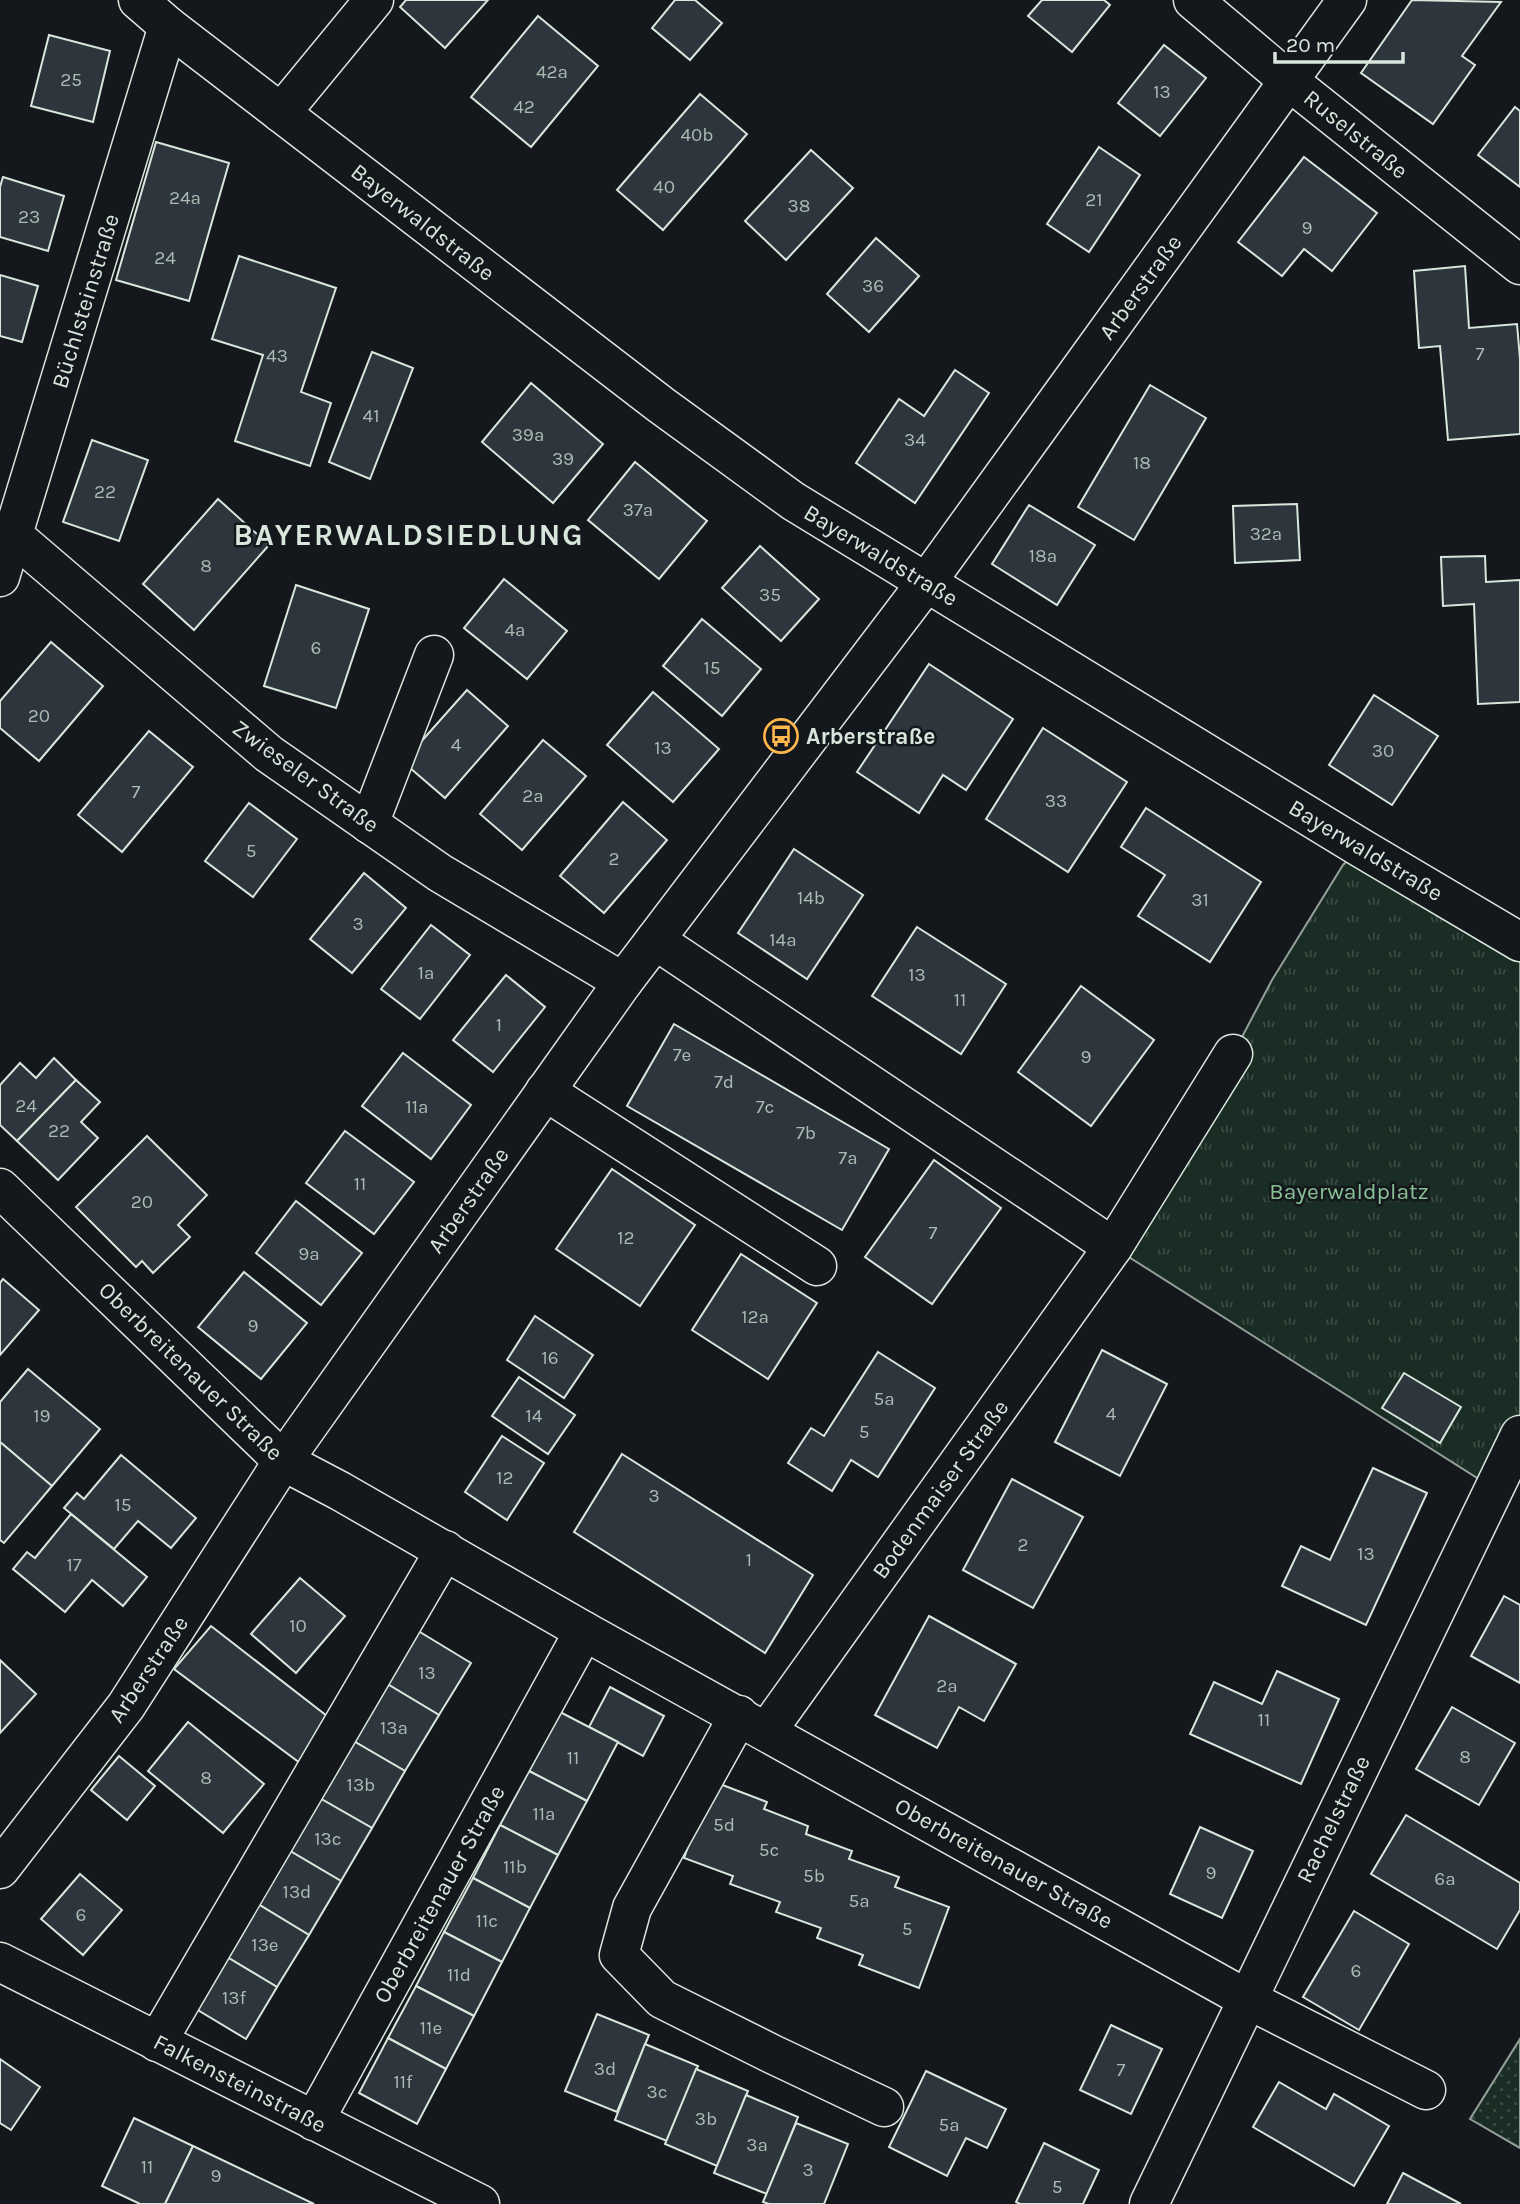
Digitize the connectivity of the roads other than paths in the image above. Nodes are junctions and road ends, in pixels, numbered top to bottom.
1 (138, 0) edge
2 (374, 0) edge
3 (1194, 0) edge
4 (1347, 0) edge
5 (168, 26) junction
6 (1289, 81) junction
7 (281, 113) junction
8 (1520, 265) edge
9 (14, 536) junction
10 (0, 577) edge
11 (926, 583) junction
12 (434, 655) dead end
13 (369, 824) junction
14 (655, 940) junction
15 (1520, 942) edge
16 (623, 982) junction
17 (1233, 1054) dead end
18 (545, 1091) junction
19 (0, 1188) edge
20 (1113, 1247) junction
21 (817, 1266) dead end
22 (1520, 1435) edge
23 (283, 1461) junction
24 (445, 1550) junction
25 (584, 1631) junction
26 (753, 1723) junction
27 (0, 1869) edge
28 (0, 1962) edge
29 (1247, 1999) junction
30 (157, 2042) junction
31 (1426, 2090) dead end
32 (884, 2106) dead end
33 (314, 2121) junction
34 (480, 2204) edge
35 (1149, 2204) edge

1 - 5 street, Bayerwaldstraße
2 - 7 street
3 - 6 street, Ruselstraße
4 - 6 street, Arberstraße
5 - 7 street, Bayerwaldstraße
5 - 9 street, Büchlsteinstraße
6 - 8 street, Ruselstraße
6 - 11 street, Arberstraße
7 - 11 street, Bayerwaldstraße
9 - 10 street, Büchlsteinstraße
9 - 13 street, Zwieseler Straße
11 - 14 street, Arberstraße
11 - 15 street, Bayerwaldstraße
12 - 13 street
13 - 16 street, Zwieseler Straße
14 - 16 street, Arberstraße
14 - 20 street
16 - 18 street, Arberstraße
17 - 20 street, Bodenmaiser Straße
18 - 21 street
18 - 23 street, Arberstraße
19 - 23 street, Oberbreitenauer Straße
20 - 26 street, Bodenmaiser Straße
22 - 29 street, Rachelstraße
23 - 24 street, Oberbreitenauer Straße
23 - 27 street, Arberstraße
24 - 25 street, Oberbreitenauer Straße
24 - 30 street
25 - 26 street, Oberbreitenauer Straße
25 - 33 street, Oberbreitenauer Straße
26 - 29 street, Oberbreitenauer Straße
26 - 32 street, Bodenmaiser Straße
28 - 30 street, Falkensteinstraße
29 - 31 street, Oberbreitenauer Straße
29 - 35 street, Rachelstraße
30 - 33 street, Falkensteinstraße
33 - 34 street, Falkensteinstraße

